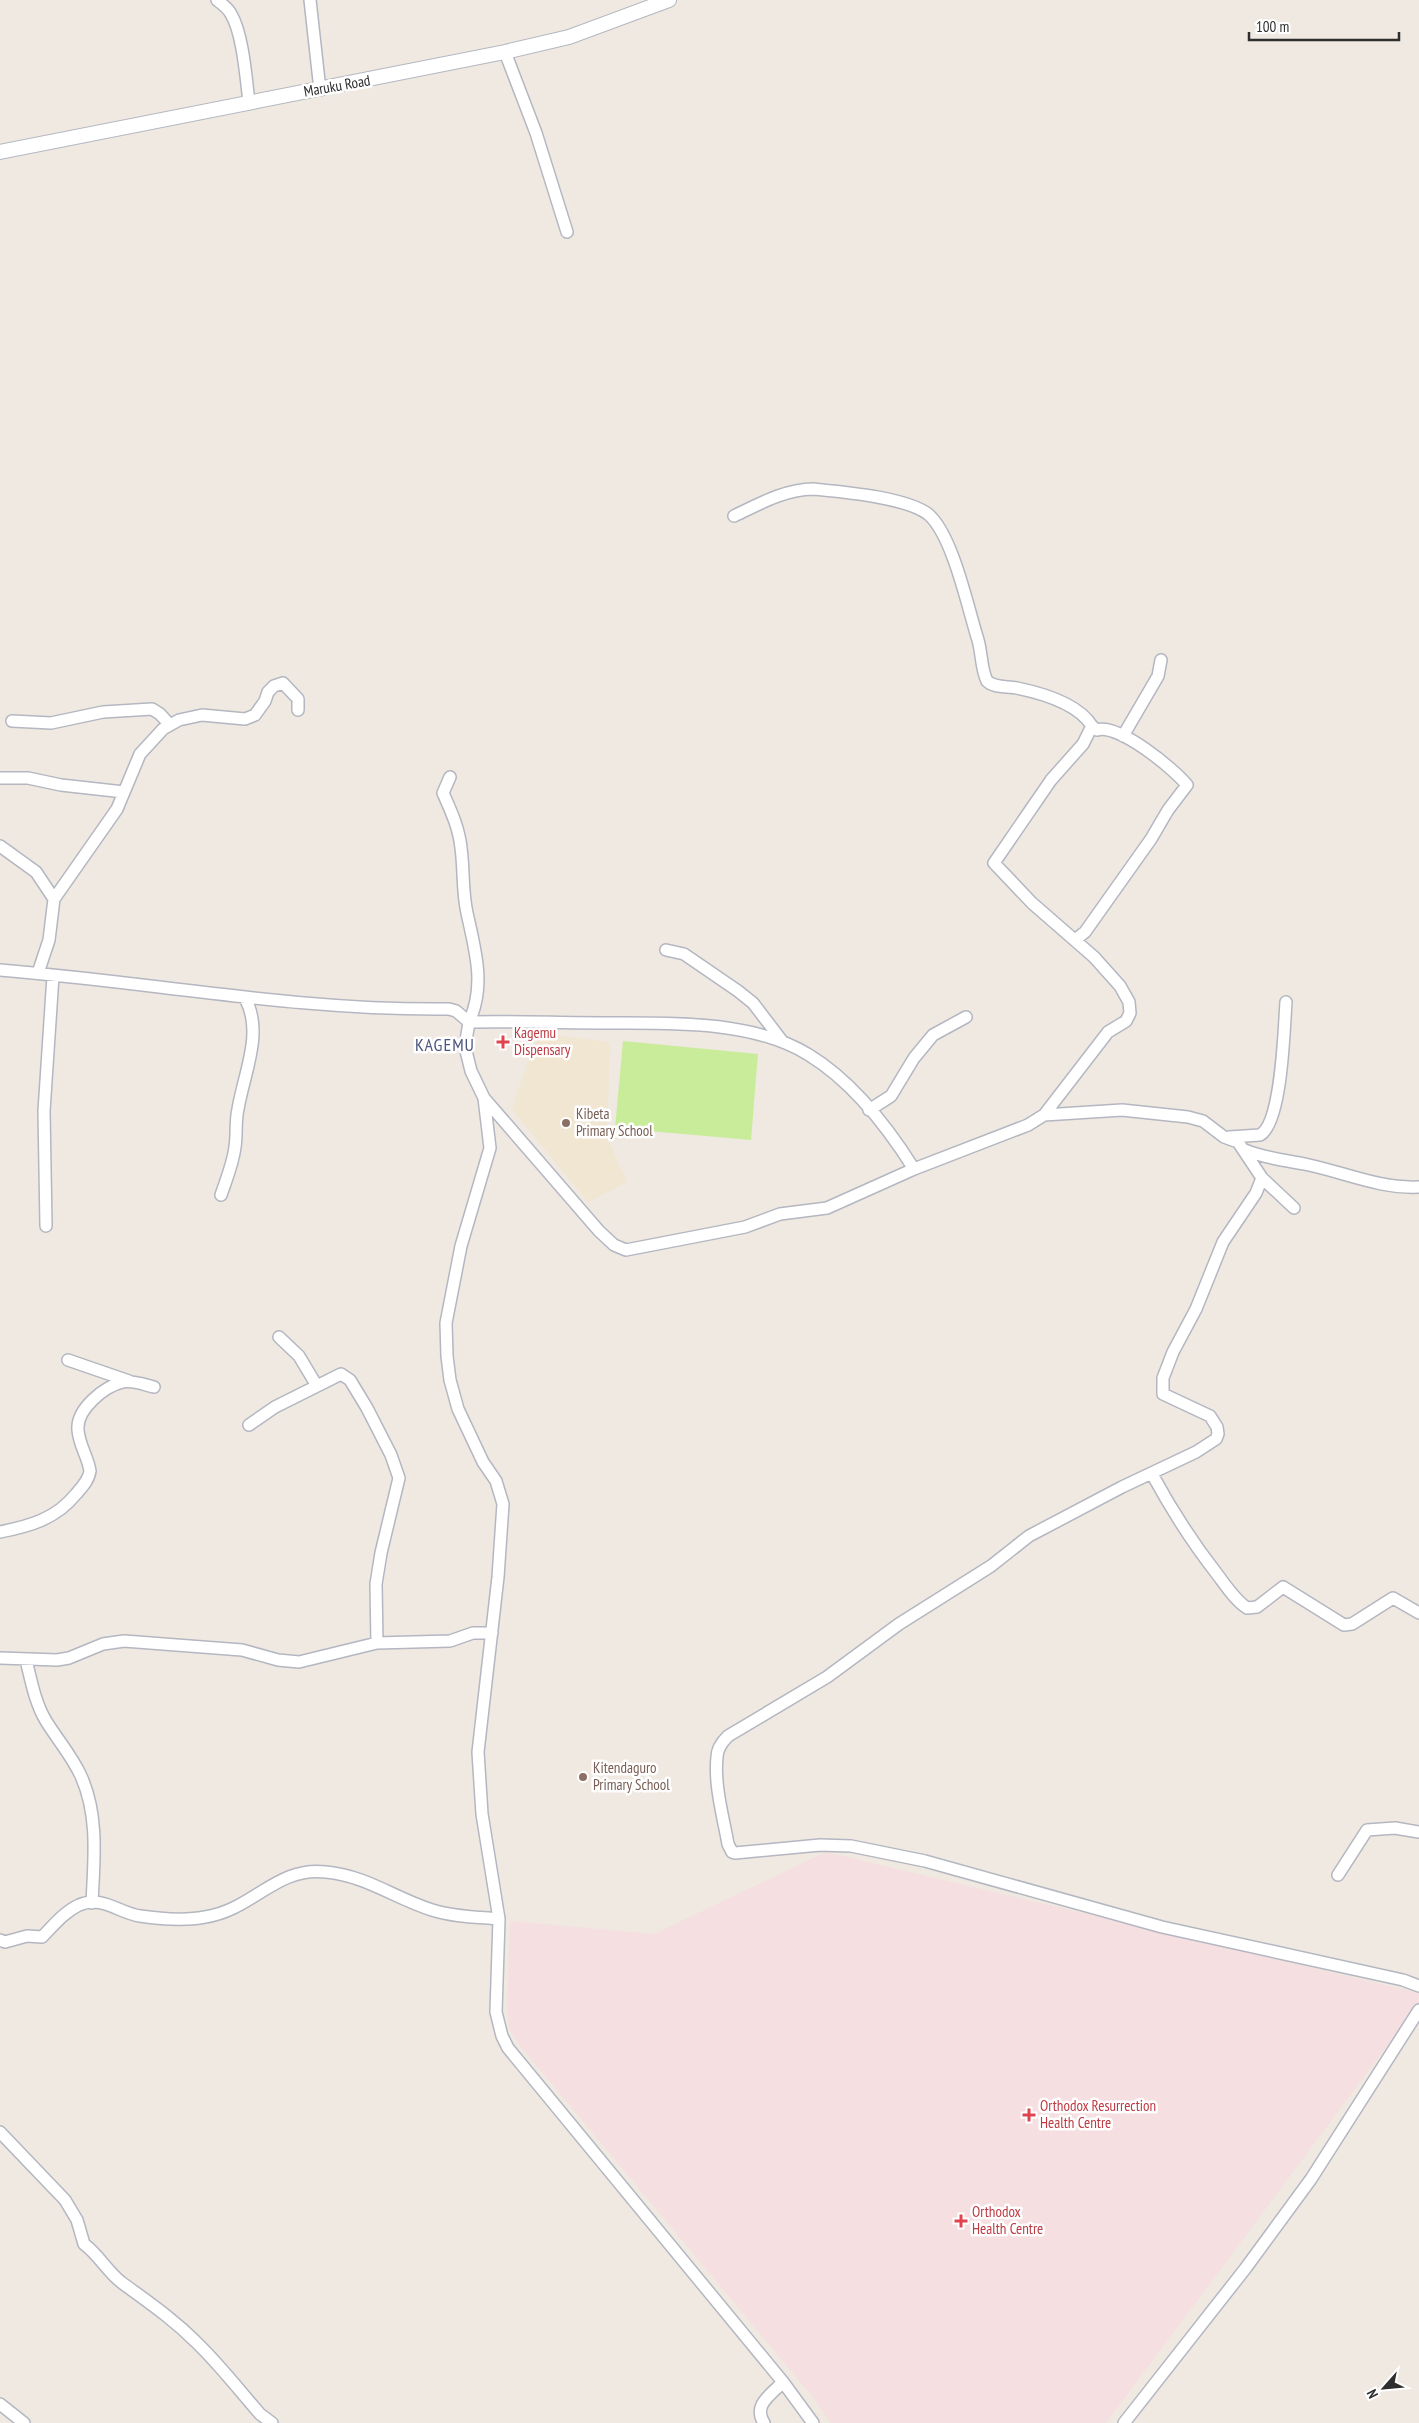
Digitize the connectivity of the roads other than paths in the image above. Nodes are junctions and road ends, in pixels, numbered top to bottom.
1 (217, 0) edge
2 (310, 0) edge
3 (669, 0) edge
4 (505, 52) junction
5 (320, 90) junction
6 (248, 102) junction
7 (0, 152) edge
8 (568, 232) dead end
9 (734, 516) dead end
10 (1161, 660) dead end
11 (298, 710) dead end
12 (12, 722) dead end
13 (170, 725) junction
14 (1092, 726) junction
15 (1124, 736) junction
16 (450, 777) dead end
17 (0, 778) edge
18 (124, 792) junction
19 (0, 846) edge
20 (54, 899) junction
21 (1075, 940) junction
22 (666, 950) dead end
23 (0, 970) edge
24 (38, 974) junction
25 (53, 976) junction
26 (245, 998) junction
27 (1286, 1002) dead end
28 (966, 1017) dead end
29 (469, 1022) junction
30 (783, 1042) junction
31 (484, 1098) junction
32 (869, 1110) junction
33 (1044, 1115) junction
34 (1224, 1137) junction
35 (1245, 1150) junction
36 (914, 1169) junction
37 (1262, 1178) junction
38 (1419, 1187) edge
39 (221, 1195) dead end
40 (1294, 1208) dead end
41 (46, 1226) dead end
42 (279, 1337) dead end
43 (68, 1360) dead end
44 (130, 1382) junction
45 (154, 1386) dead end
46 (317, 1386) junction
47 (249, 1425) dead end
48 (1152, 1474) junction
49 (0, 1532) edge
50 (1419, 1613) edge
51 (492, 1633) junction
52 (377, 1643) junction
53 (0, 1658) edge
54 (26, 1660) junction
55 (1419, 1832) edge
56 (1338, 1875) dead end
57 (92, 1903) junction
58 (499, 1919) junction
59 (0, 1940) edge
60 (1419, 1986) edge
61 (1419, 2010) edge
62 (0, 2132) edge
63 (783, 2382) junction
64 (0, 2404) edge
65 (24, 2423) edge
66 (272, 2423) edge
67 (764, 2423) edge
68 (813, 2423) edge
69 (1124, 2423) edge

1 - 6 street
2 - 5 street
3 - 4 street, Maruku Road
4 - 5 street, Maruku Road
4 - 8 street
5 - 6 street, Maruku Road
6 - 7 street, Maruku Road
9 - 14 street
10 - 15 street
11 - 13 street
12 - 13 street
13 - 18 street
14 - 15 street
14 - 21 street
15 - 21 street
16 - 29 street
17 - 18 street
18 - 20 street
19 - 20 street
20 - 24 street
21 - 33 street
22 - 30 street
23 - 24 street
24 - 25 street
25 - 26 street
25 - 41 street
26 - 29 street
26 - 39 street
27 - 34 street
28 - 32 street
29 - 30 street
29 - 31 street
30 - 32 street
31 - 36 street
31 - 51 street
32 - 36 street
33 - 34 street
33 - 36 street
34 - 35 street
35 - 37 street
35 - 38 street
37 - 40 street
37 - 48 street
42 - 46 street
43 - 44 street
44 - 45 street
44 - 49 street
46 - 47 street
46 - 52 street
48 - 50 street
48 - 60 street
51 - 52 street
51 - 58 street
52 - 54 street
53 - 54 street
54 - 57 street
55 - 56 street
57 - 58 street
57 - 59 street
58 - 63 street
61 - 69 street
62 - 66 street
63 - 67 street
63 - 68 street
64 - 65 street

